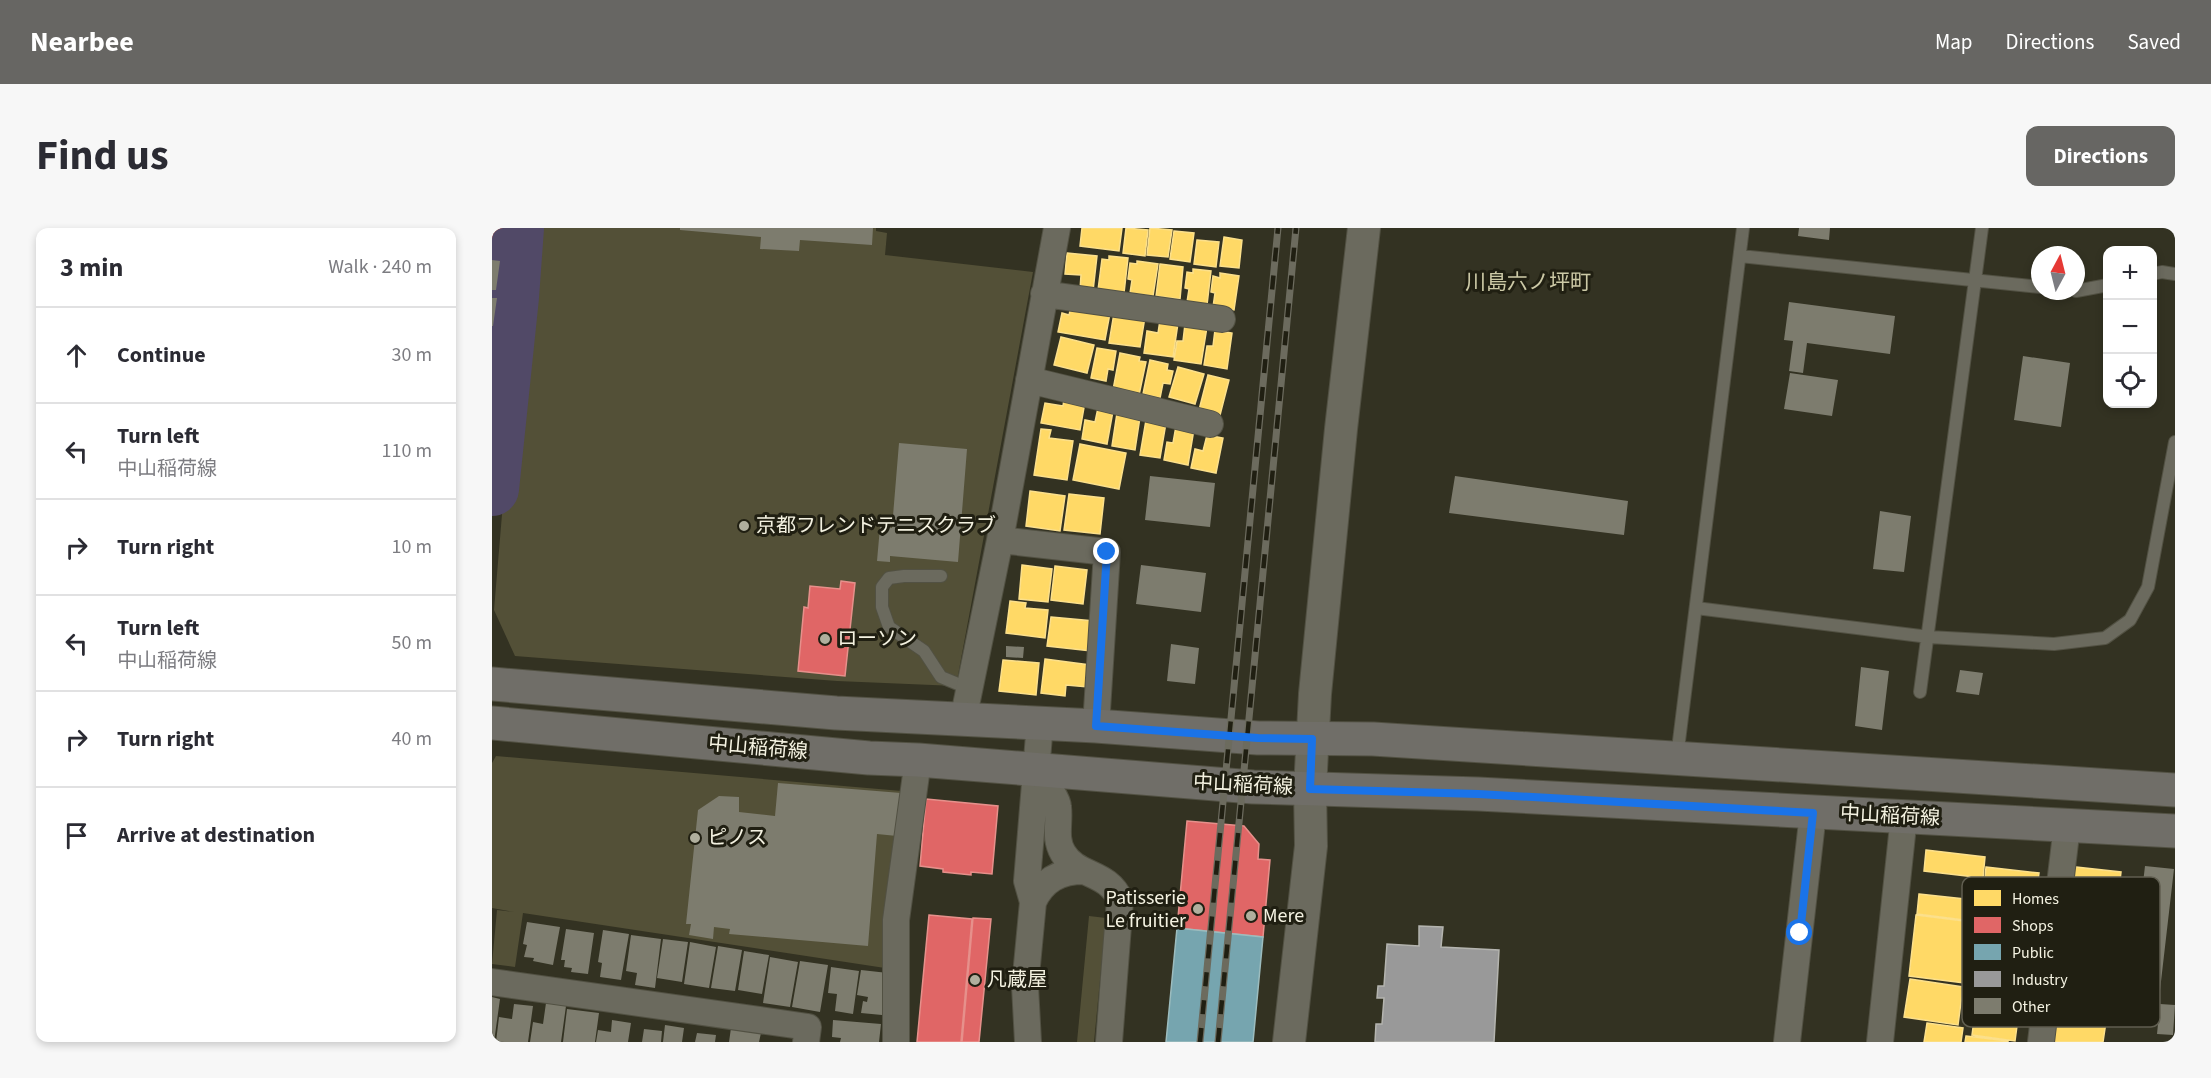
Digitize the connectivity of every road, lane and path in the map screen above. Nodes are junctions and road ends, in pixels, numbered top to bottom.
1 (1057, 228) edge
2 (1364, 228) edge
3 (1743, 228) edge
4 (1982, 228) edge
5 (1740, 256) junction
6 (2157, 273) edge
7 (2175, 274) edge
8 (1974, 280) junction
9 (2031, 286) edge
10 (2103, 286) edge
11 (2085, 289) edge
12 (1044, 294) junction
13 (1222, 319) dead end
14 (1029, 380) junction
15 (1210, 423) dead end
16 (2175, 442) edge
17 (1000, 540) junction
18 (941, 576) dead end
19 (1696, 608) junction
20 (1929, 637) junction
21 (492, 684) edge
22 (1920, 692) dead end
23 (966, 705) junction
24 (492, 723) edge
25 (1040, 723) junction
26 (1096, 726) junction
27 (1312, 739) junction
28 (1677, 759) junction
29 (918, 760) junction
30 (1036, 771) junction
31 (1310, 789) junction
32 (2175, 790) edge
33 (1813, 813) junction
34 (1904, 816) junction
35 (2067, 826) junction
36 (2175, 831) edge
37 (1084, 871) junction
38 (2061, 877) edge
39 (1033, 902) junction
40 (492, 982) edge
41 (2043, 1027) edge
42 (806, 1042) edge
43 (896, 1042) edge
44 (1028, 1042) edge
45 (1109, 1042) edge
46 (1289, 1042) edge
47 (1787, 1042) edge
48 (1880, 1042) edge
49 (2041, 1042) edge

1 - 12 street
2 - 27 street
3 - 5 lane
4 - 8 lane
5 - 8 lane
5 - 19 lane
6 - 7 lane
8 - 9 lane
8 - 20 lane
10 - 11 lane
12 - 13 street
12 - 14 street
14 - 15 street
14 - 17 street
16 - 20 lane
17 - 23 street
17 - 26 street
18 - 23 lane
19 - 20 lane
19 - 28 lane
20 - 22 lane
21 - 23 main road
23 - 25 main road
24 - 29 main road, 中山稲荷線
25 - 26 main road
25 - 30 street
26 - 27 main road
27 - 28 main road
27 - 31 street
28 - 32 main road
29 - 30 main road, 中山稲荷線
29 - 43 street
30 - 31 main road, 中山稲荷線
30 - 37 street
30 - 39 street
31 - 33 main road, 中山稲荷線
31 - 46 street
33 - 34 main road, 中山稲荷線
33 - 47 street
34 - 35 main road, 中山稲荷線
34 - 48 street
35 - 36 main road, 中山稲荷線
35 - 38 street
37 - 39 street
37 - 45 street
39 - 44 street
40 - 42 street
41 - 49 street

